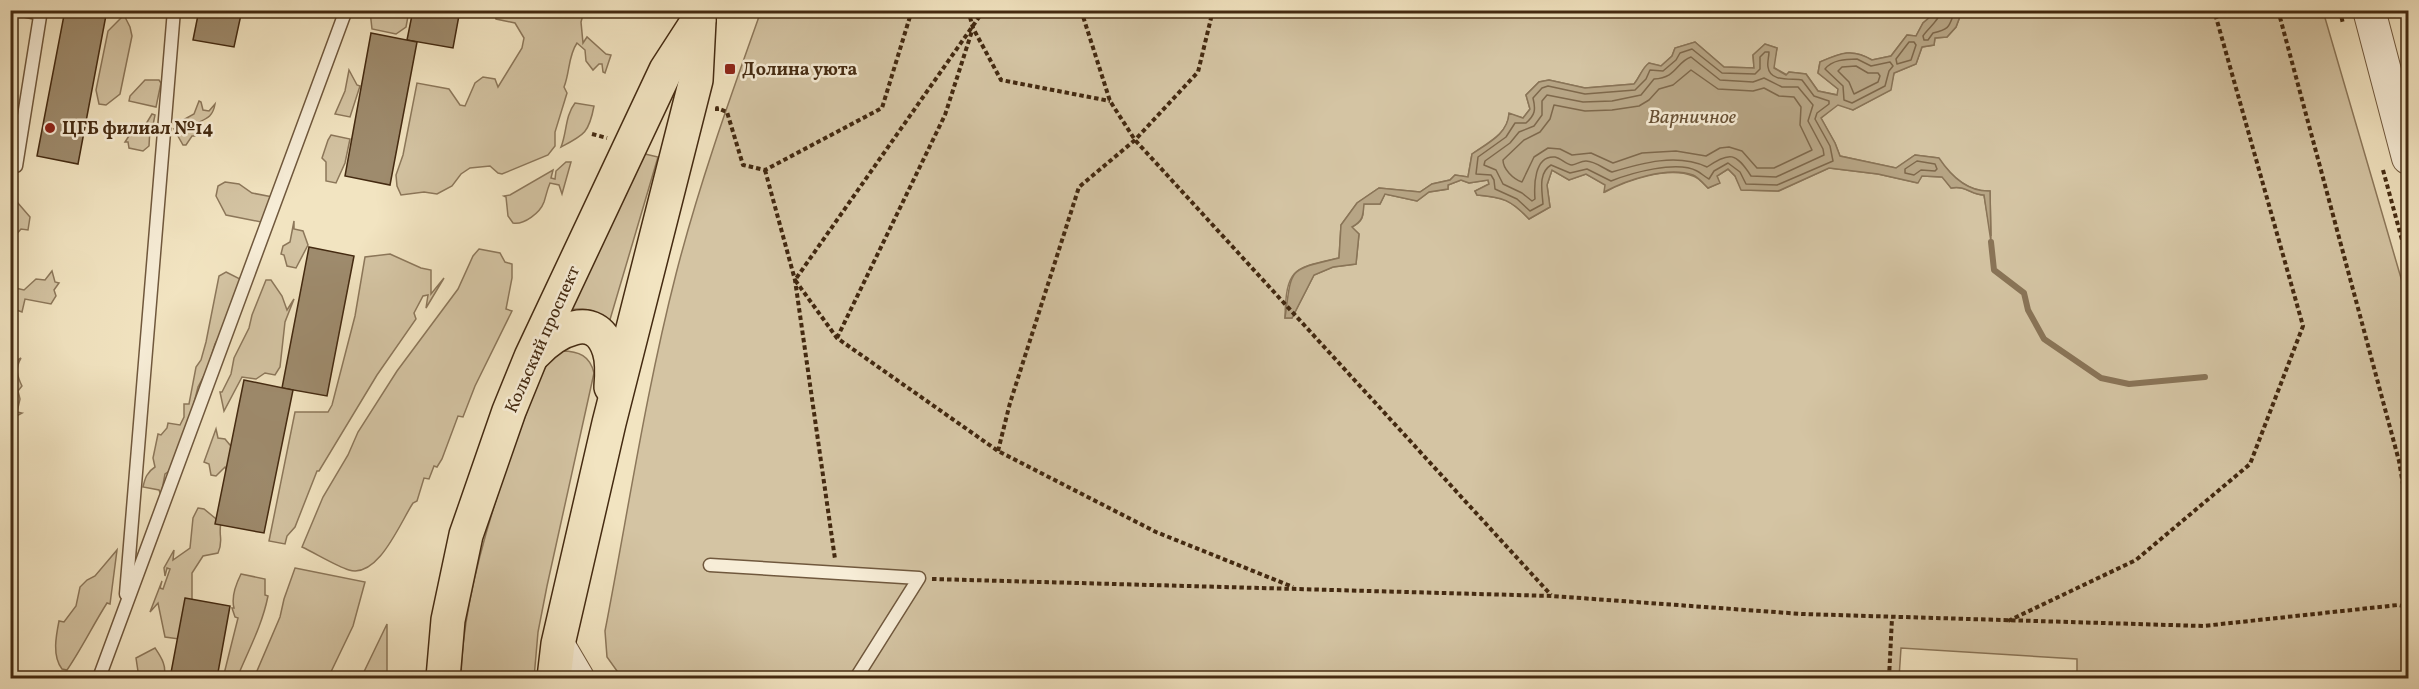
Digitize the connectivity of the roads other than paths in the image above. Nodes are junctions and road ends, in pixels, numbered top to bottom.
1 (22, 10) edge
2 (174, 10) edge
3 (346, 10) edge
4 (2369, 10) edge
5 (41, 12) edge
6 (700, 15) edge
7 (2409, 158) edge
8 (16, 166) dead end
9 (531, 357) junction
10 (609, 423) junction
11 (710, 565) dead end
12 (125, 610) junction
13 (558, 644) junction
14 (99, 678) edge
15 (443, 678) edge
16 (554, 678) edge
17 (578, 678) edge
18 (856, 678) edge

1 - 5 lane
2 - 12 lane
3 - 12 lane
4 - 7 street
5 - 8 lane
6 - 9 main road, Кольский проспект
6 - 10 main road, Кольский проспект
9 - 10 main road
9 - 15 main road, Кольский проспект
10 - 13 main road, Кольский проспект
11 - 18 lane
12 - 14 lane
13 - 16 main road, Кольский проспект
13 - 17 street

